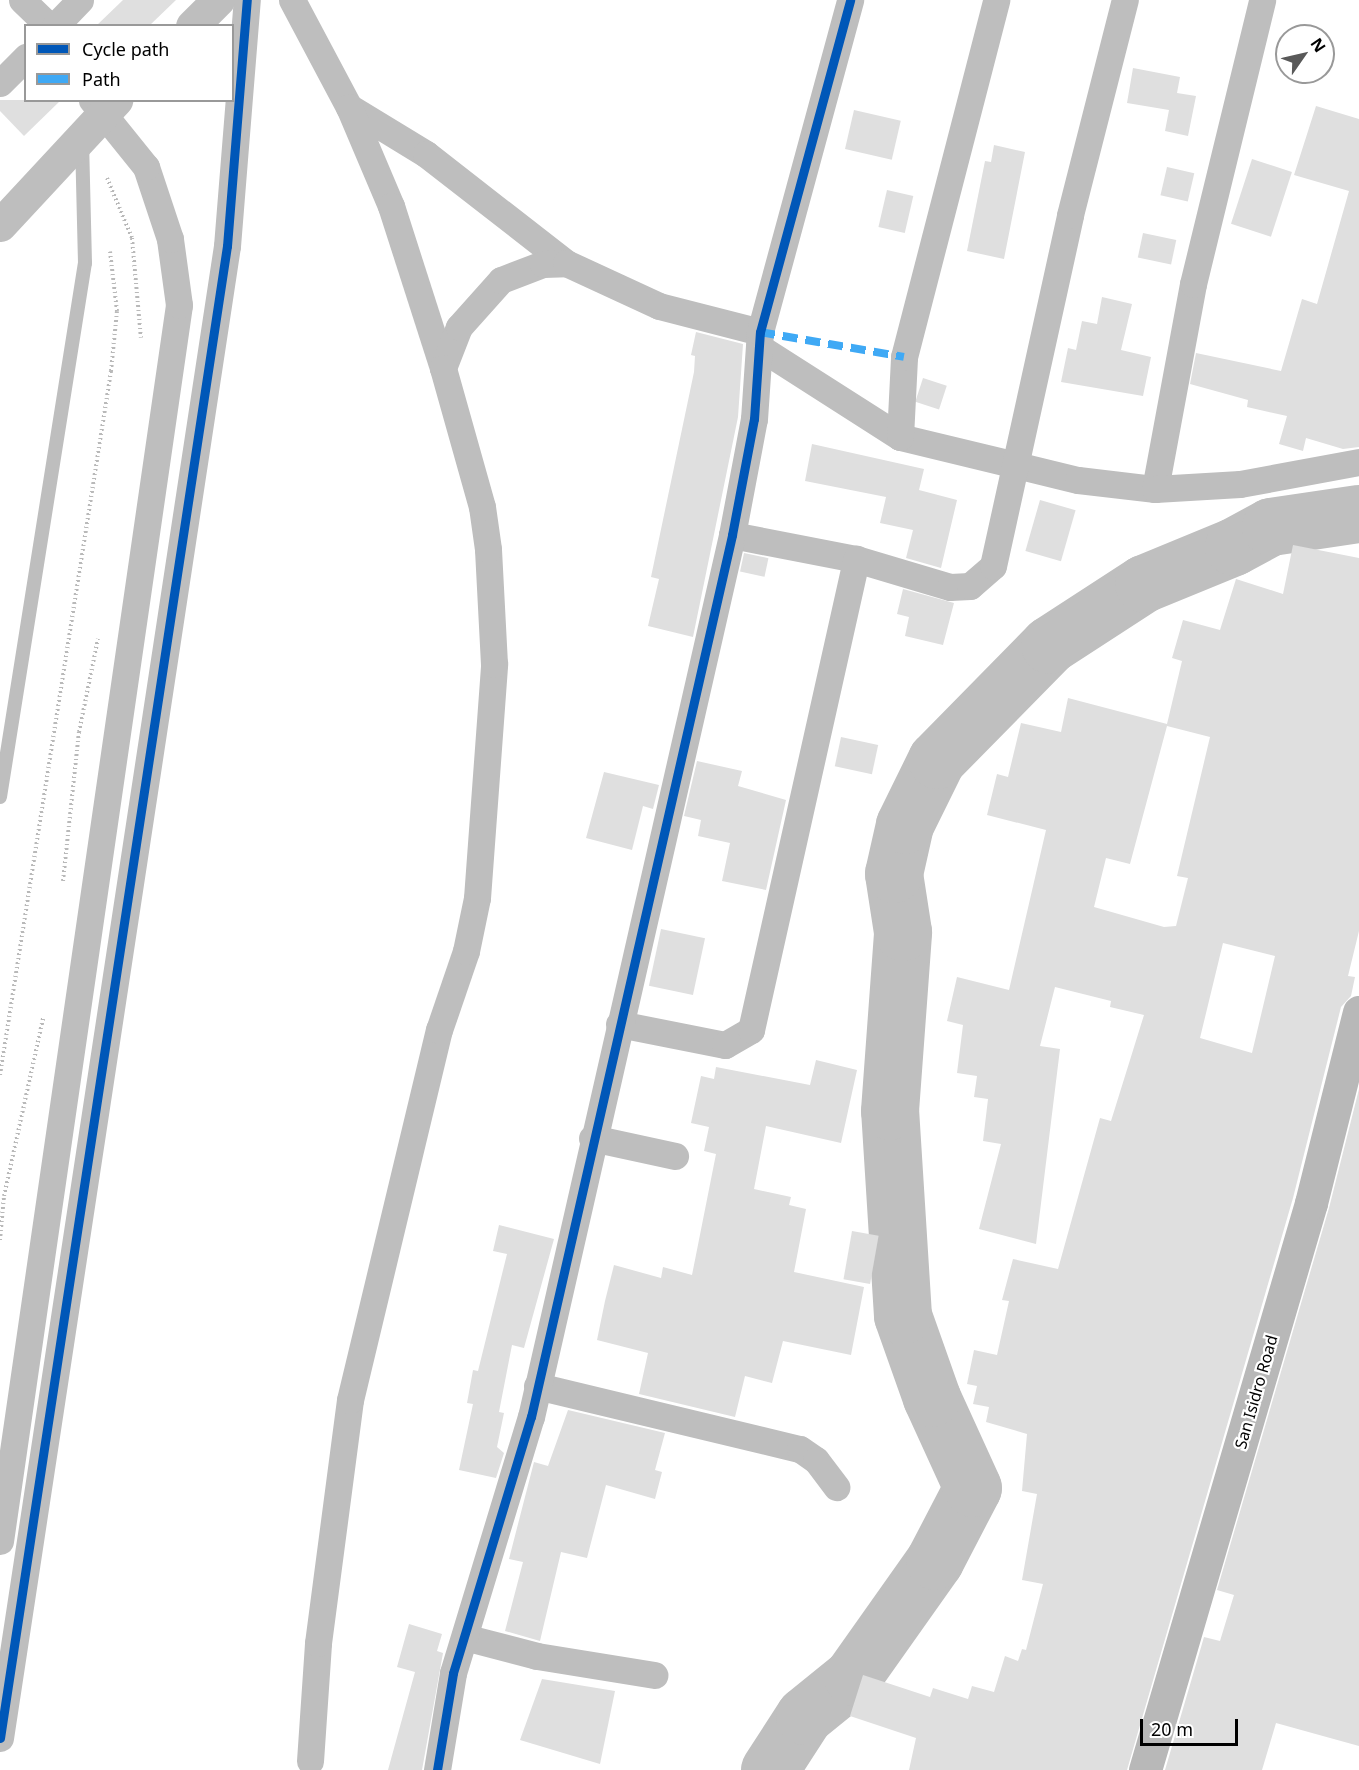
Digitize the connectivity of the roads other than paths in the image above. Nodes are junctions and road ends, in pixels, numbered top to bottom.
1 (22, 0) edge
2 (80, 0) edge
3 (218, 0) edge
4 (247, 0) edge
5 (292, 0) edge
6 (850, 0) edge
7 (996, 0) edge
8 (1125, 0) edge
9 (1262, 0) edge
10 (47, 24) edge
11 (57, 24) edge
12 (194, 24) edge
13 (24, 59) edge
14 (0, 82) edge
15 (104, 104) edge
16 (349, 107) junction
17 (81, 136) junction
18 (0, 225) edge
19 (566, 262) junction
20 (760, 339) junction
21 (443, 368) junction
22 (900, 437) junction
23 (1359, 462) edge
24 (1017, 466) junction
25 (1155, 489) junction
26 (732, 535) junction
27 (856, 559) junction
28 (0, 797) edge
29 (1359, 1012) edge
30 (619, 1024) junction
31 (592, 1138) junction
32 (675, 1156) dead end
33 (537, 1386) junction
34 (836, 1487) dead end
35 (0, 1541) edge
36 (468, 1638) junction
37 (654, 1675) dead end
38 (0, 1738) edge
39 (310, 1761) dead end
40 (437, 1770) edge
41 (1145, 1770) edge

1 - 10 street
2 - 11 street
3 - 12 street
4 - 38 street
5 - 16 street
6 - 20 street
7 - 22 street
8 - 24 street
9 - 25 street
13 - 14 street
15 - 17 street
15 - 35 street
16 - 19 street
16 - 21 street
17 - 18 street
17 - 28 lane
19 - 20 street
19 - 21 street
20 - 22 street
20 - 26 street
21 - 39 street
22 - 24 street
23 - 25 street
24 - 25 street
24 - 27 street
26 - 27 street
26 - 30 street
27 - 30 street
29 - 41 main road, San Isidro Road
30 - 31 street
31 - 32 street
31 - 33 street
33 - 34 street
33 - 36 street
36 - 37 street
36 - 40 street

